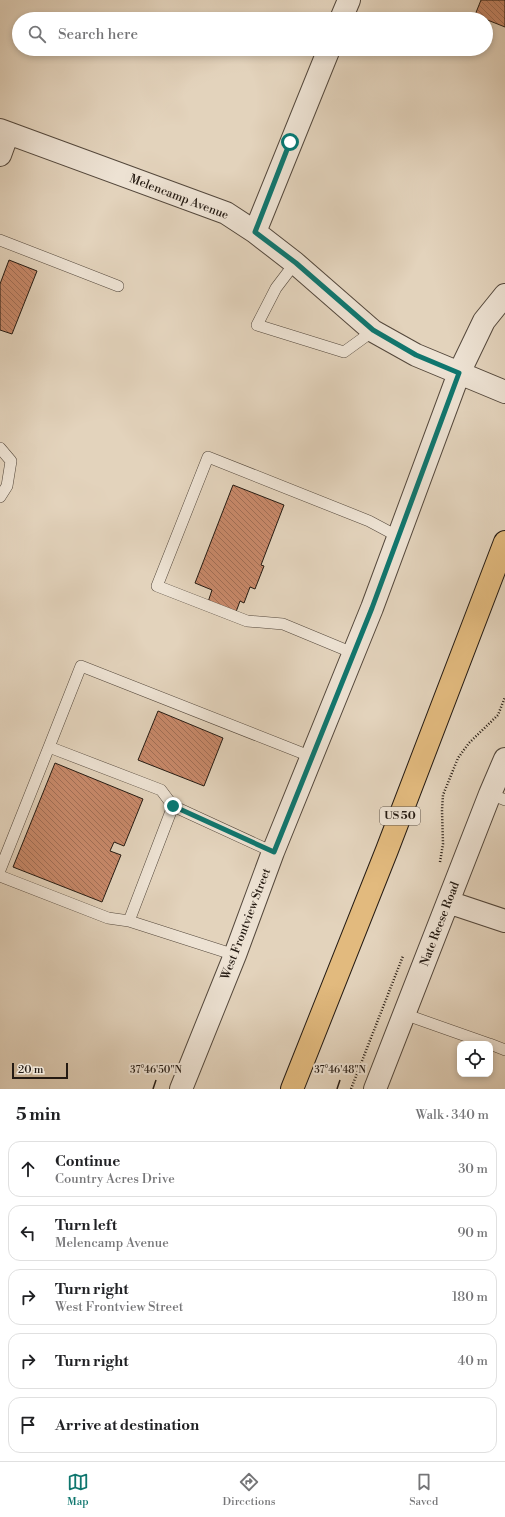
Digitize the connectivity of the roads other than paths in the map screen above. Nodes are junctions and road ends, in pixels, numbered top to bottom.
1 (349, 0) edge
2 (344, 12) edge
3 (326, 56) edge
4 (4, 132) edge
5 (0, 155) edge
6 (255, 232) junction
7 (0, 240) edge
8 (296, 263) junction
9 (118, 286) dead end
10 (505, 295) edge
11 (373, 330) junction
12 (459, 373) junction
13 (505, 392) edge
14 (0, 448) edge
15 (0, 497) edge
16 (399, 537) junction
17 (505, 542) edge
18 (353, 653) junction
19 (49, 747) junction
20 (312, 757) junction
21 (505, 759) edge
22 (497, 797) edge
23 (173, 806) junction
24 (274, 852) junction
25 (0, 870) edge
26 (0, 876) edge
27 (448, 902) junction
28 (129, 921) junction
29 (505, 921) edge
30 (236, 955) junction
31 (404, 1014) junction
32 (481, 1041) edge
33 (493, 1045) edge
34 (505, 1050) edge
35 (181, 1089) edge
36 (292, 1089) edge
37 (374, 1089) edge

1 - 2 street
3 - 6 street
4 - 5 street
4 - 6 street, Melencamp Avenue
6 - 8 street, Melencamp Avenue
7 - 9 lane
8 - 11 street, Melencamp Avenue
8 - 11 lane
10 - 12 street, West Frontview Street
11 - 12 street, Melencamp Avenue
12 - 13 street, Melencamp Avenue
12 - 16 street, West Frontview Street
14 - 15 lane
16 - 18 street, West Frontview Street
16 - 18 lane
17 - 36 highway, US 50
18 - 20 street, West Frontview Street
19 - 20 lane
19 - 23 lane
19 - 25 lane
20 - 24 street, West Frontview Street
21 - 22 street, Nate Reese Road
22 - 27 street, Nate Reese Road
23 - 24 lane
23 - 28 lane
24 - 30 street, West Frontview Street
26 - 28 lane
27 - 29 street
27 - 31 street, Nate Reese Road
28 - 30 lane
30 - 35 street, West Frontview Street
31 - 32 lane
31 - 37 street, Nate Reese Road
33 - 34 lane

